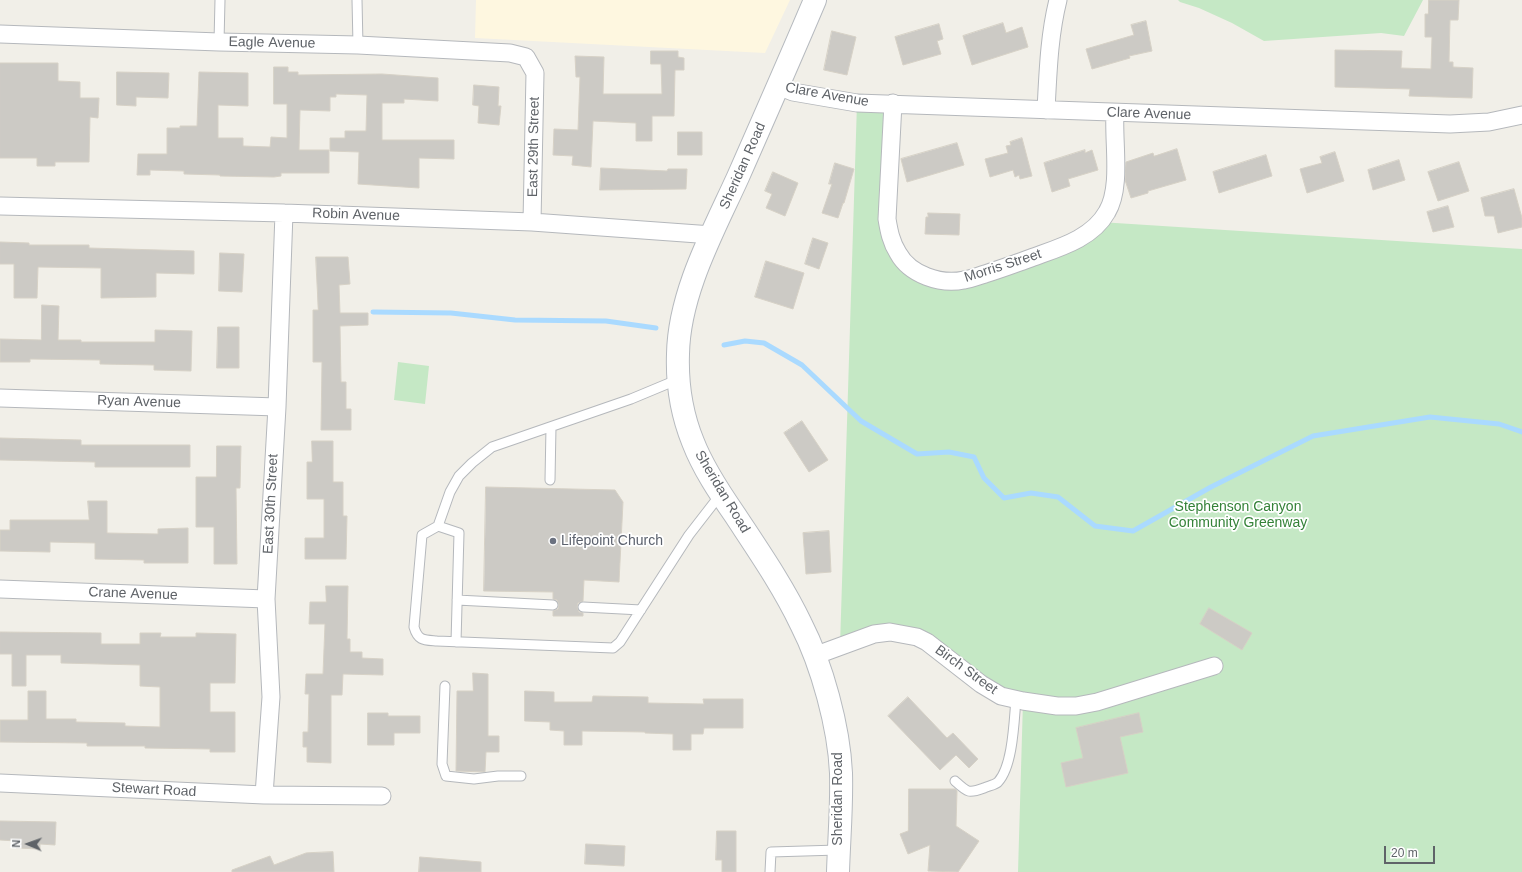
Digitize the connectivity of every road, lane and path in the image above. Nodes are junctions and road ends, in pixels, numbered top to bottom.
1 (220, 0) edge
2 (357, 0) edge
3 (815, 0) edge
4 (1058, 0) edge
5 (0, 34) edge
6 (219, 42) junction
7 (358, 45) junction
8 (535, 73) joint
9 (778, 86) junction
10 (893, 103) junction
11 (1046, 110) junction
12 (1115, 113) junction
13 (1522, 115) edge
14 (0, 206) edge
15 (284, 213) junction
16 (532, 222) junction
17 (712, 235) junction
18 (679, 379) junction
19 (0, 398) edge
20 (277, 407) junction
21 (550, 427) junction
22 (550, 480) dead end
23 (721, 494) junction
24 (438, 526) junction
25 (0, 590) edge
26 (266, 599) junction
27 (457, 600) junction
28 (553, 605) dead end
29 (583, 607) dead end
30 (641, 610) junction
31 (456, 642) junction
32 (814, 656) junction
33 (1214, 666) dead end
34 (444, 686) dead end
35 (1016, 700) junction
36 (521, 776) dead end
37 (955, 781) dead end
38 (0, 783) edge
39 (264, 795) junction
40 (382, 796) dead end
41 (838, 850) junction
42 (770, 872) edge
43 (838, 872) edge

1 - 6 lane
2 - 7 lane
3 - 9 main road, Sheridan Road
4 - 11 street
5 - 6 street, Eagle Avenue
6 - 7 street, Eagle Avenue
7 - 8 street, Eagle Avenue
8 - 16 street, East 29th Street
9 - 10 street, Clare Avenue
9 - 17 main road, Sheridan Road
10 - 11 street, Clare Avenue
10 - 12 street, Morris Street
11 - 12 street, Clare Avenue
12 - 13 street, Clare Avenue
14 - 15 street, Robin Avenue
15 - 16 street, Robin Avenue
15 - 20 street, East 30th Street
16 - 17 street, Robin Avenue
17 - 18 main road, Sheridan Road
18 - 21 lane
18 - 23 main road, Sheridan Road
19 - 20 street, Ryan Avenue
20 - 26 street, East 30th Street
21 - 22 lane
21 - 24 lane
23 - 30 lane
23 - 32 main road, Sheridan Road
24 - 27 lane
24 - 31 lane
25 - 26 street, Crane Avenue
26 - 39 street, East 30th Street
27 - 28 lane
27 - 31 lane
29 - 30 lane
30 - 31 lane
32 - 35 street, Birch Street
32 - 41 main road, Sheridan Road
33 - 35 street, Birch Street
34 - 36 lane
35 - 37 lane
38 - 39 street, Stewart Road
39 - 40 street, Stewart Road
41 - 42 lane
41 - 43 main road, Sheridan Road

